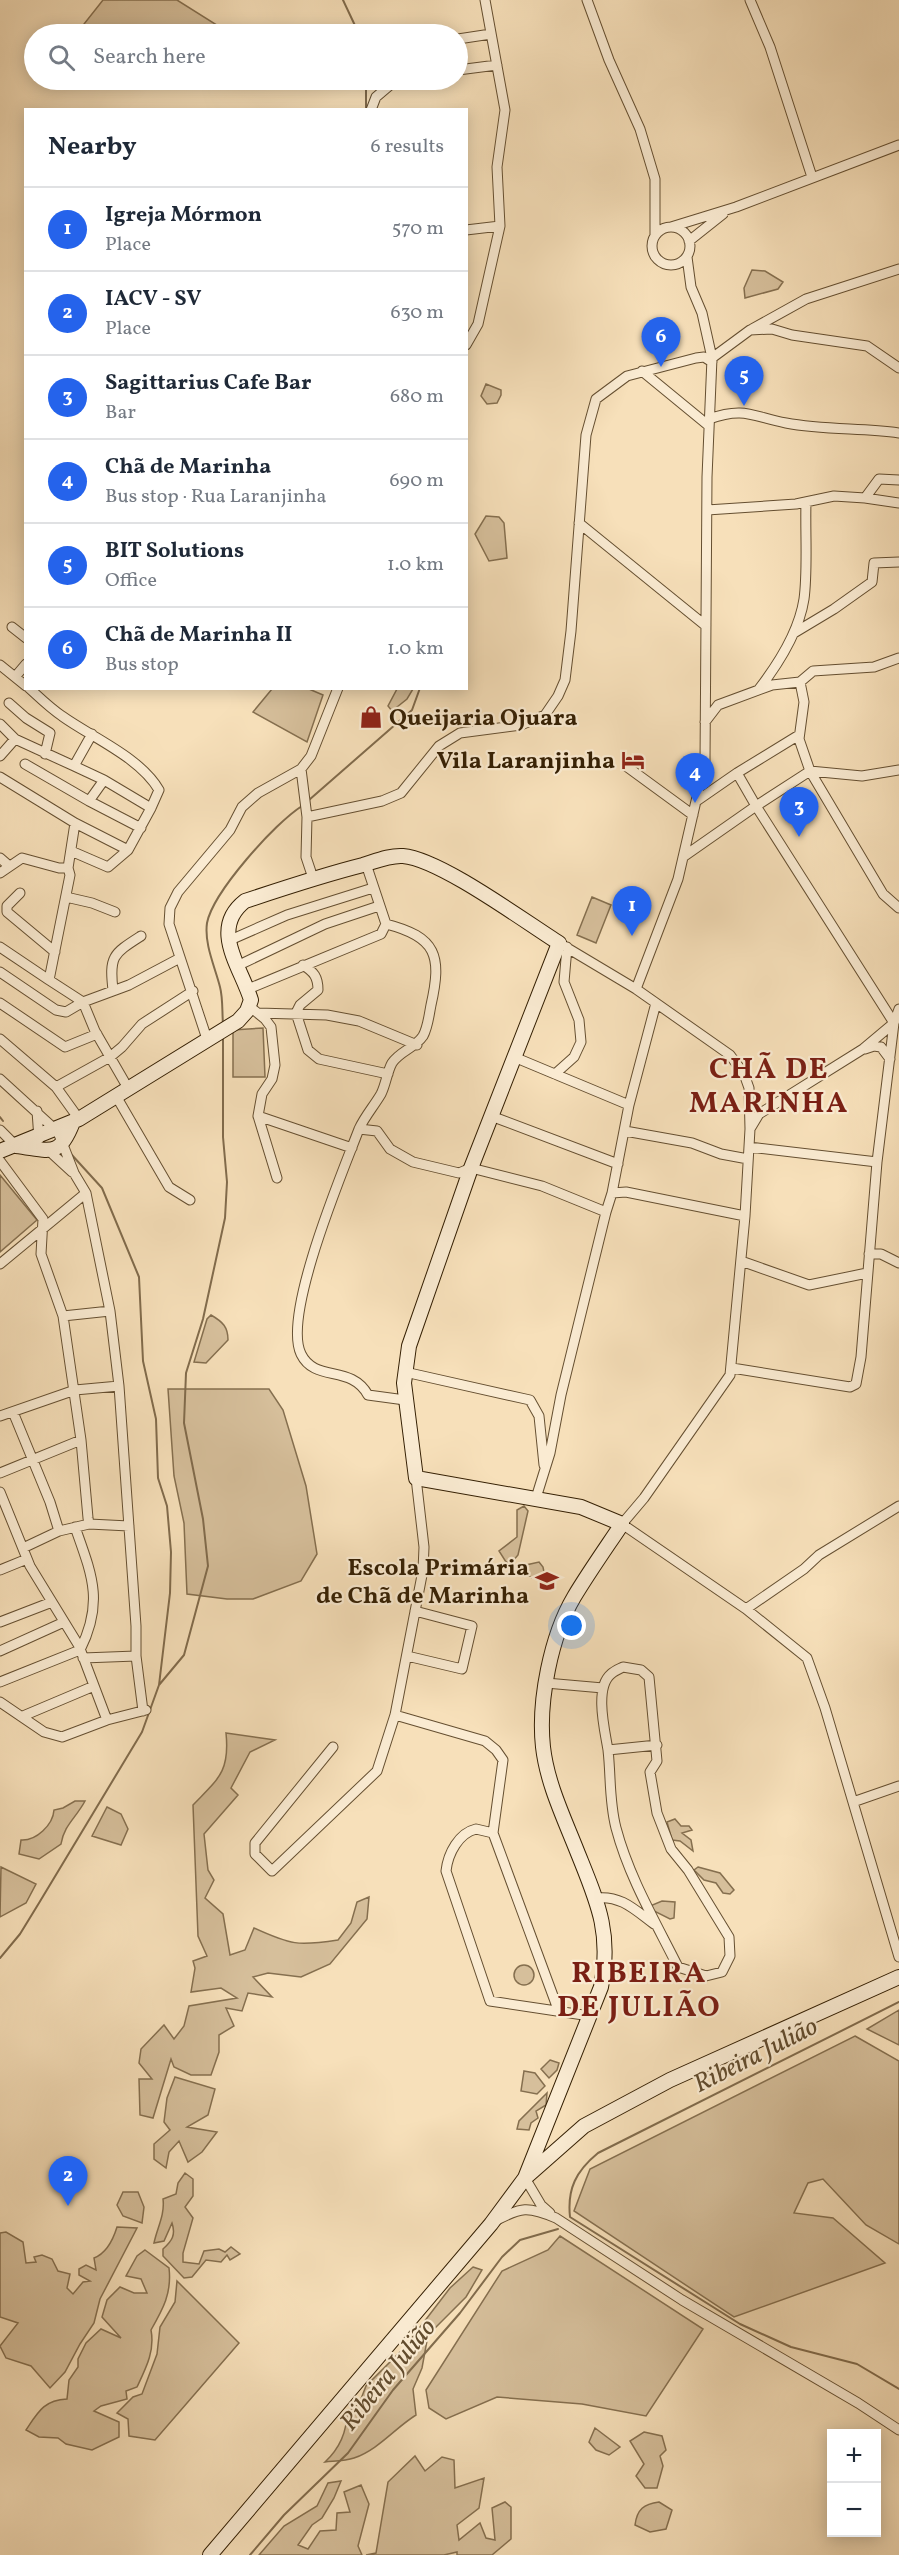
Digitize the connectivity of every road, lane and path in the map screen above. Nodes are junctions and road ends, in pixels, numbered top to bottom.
1 (484, 0) edge
2 (586, 0) edge
3 (750, 0) edge
4 (491, 34) junction
5 (468, 37) edge
6 (496, 65) junction
7 (468, 69) edge
8 (384, 90) edge
9 (372, 108) edge
10 (899, 145) edge
11 (812, 177) junction
12 (735, 207) junction
13 (500, 226) junction
14 (670, 227) junction
15 (468, 230) edge
16 (655, 236) junction
17 (690, 241) junction
18 (687, 257) junction
19 (899, 269) edge
20 (750, 330) junction
21 (468, 342) edge
22 (710, 344) junction
23 (696, 358) junction
24 (712, 360) junction
25 (899, 368) edge
26 (642, 371) junction
27 (709, 423) junction
28 (899, 434) edge
29 (899, 480) edge
30 (865, 498) junction
31 (806, 502) junction
32 (899, 503) edge
33 (707, 510) junction
34 (579, 523) junction
35 (899, 562) edge
36 (706, 626) junction
37 (12, 627) dead end
38 (794, 633) junction
39 (24, 636) edge
40 (899, 658) edge
41 (0, 665) edge
42 (24, 666) edge
43 (15, 677) junction
44 (800, 682) junction
45 (24, 684) edge
46 (759, 689) junction
47 (31, 690) edge
48 (335, 690) edge
49 (9, 703) dead end
50 (705, 722) junction
51 (0, 724) edge
52 (92, 734) junction
53 (799, 735) junction
54 (15, 739) junction
55 (45, 754) junction
56 (0, 756) edge
57 (25, 764) dead end
58 (74, 766) junction
59 (626, 766) dead end
60 (301, 769) junction
61 (899, 770) edge
62 (810, 771) junction
63 (737, 773) junction
64 (0, 777) edge
65 (104, 780) junction
66 (698, 800) junction
67 (89, 801) junction
68 (756, 806) junction
69 (151, 808) junction
70 (693, 815) junction
71 (307, 817) junction
72 (75, 823) junction
73 (141, 828) junction
74 (128, 850) junction
75 (71, 851) junction
76 (683, 857) junction
77 (366, 864) junction
78 (2, 866) edge
79 (68, 868) junction
80 (313, 878) junction
81 (374, 888) junction
82 (20, 893) dead end
83 (66, 897) junction
84 (379, 906) junction
85 (899, 908) edge
86 (115, 912) dead end
87 (386, 924) junction
88 (141, 936) dead end
89 (228, 941) junction
90 (563, 945) junction
91 (0, 947) edge
92 (55, 951) junction
93 (180, 958) junction
94 (303, 965) junction
95 (237, 966) junction
96 (0, 972) edge
97 (49, 980) junction
98 (248, 989) junction
99 (636, 989) junction
100 (113, 990) junction
101 (193, 991) junction
102 (83, 1002) junction
103 (0, 1003) edge
104 (657, 1003) junction
105 (899, 1009) edge
106 (253, 1010) junction
107 (296, 1013) junction
108 (894, 1023) junction
109 (97, 1034) junction
110 (209, 1038) junction
111 (0, 1040) edge
112 (417, 1045) junction
113 (863, 1049) junction
114 (110, 1057) junction
115 (514, 1057) junction
116 (890, 1059) junction
117 (388, 1074) junction
118 (555, 1074) junction
119 (0, 1079) edge
120 (56, 1087) junction
121 (128, 1088) junction
122 (116, 1096) junction
123 (629, 1105) junction
124 (37, 1111) junction
125 (258, 1116) junction
126 (491, 1116) junction
127 (76, 1120) junction
128 (55, 1128) junction
129 (359, 1129) junction
130 (750, 1129) junction
131 (0, 1130) edge
132 (625, 1131) junction
133 (38, 1136) junction
134 (63, 1144) junction
135 (16, 1146) junction
136 (749, 1147) junction
137 (352, 1148) junction
138 (0, 1150) edge
139 (49, 1150) junction
140 (748, 1159) junction
141 (0, 1161) edge
142 (877, 1162) junction
143 (618, 1164) junction
144 (471, 1168) junction
145 (74, 1173) junction
146 (277, 1178) dead end
147 (86, 1193) junction
148 (612, 1193) junction
149 (190, 1200) dead end
150 (606, 1212) junction
151 (745, 1216) junction
152 (43, 1230) junction
153 (868, 1254) junction
154 (741, 1262) junction
155 (899, 1263) edge
156 (0, 1264) edge
157 (867, 1273) junction
158 (110, 1311) junction
159 (63, 1316) junction
160 (732, 1368) junction
161 (405, 1372) junction
162 (119, 1386) junction
163 (75, 1390) junction
164 (405, 1401) junction
165 (13, 1412) junction
166 (0, 1416) edge
167 (81, 1440) junction
168 (33, 1460) junction
169 (544, 1470) junction
170 (0, 1473) edge
171 (416, 1478) junction
172 (0, 1492) edge
173 (536, 1498) junction
174 (899, 1506) edge
175 (3, 1508) edge
176 (89, 1524) junction
177 (622, 1524) junction
178 (129, 1526) junction
179 (75, 1527) junction
180 (59, 1531) junction
181 (23, 1548) junction
182 (27, 1559) junction
183 (0, 1570) edge
184 (52, 1602) junction
185 (746, 1609) junction
186 (415, 1611) junction
187 (0, 1622) edge
188 (64, 1622) junction
189 (0, 1651) edge
190 (82, 1654) junction
191 (136, 1656) junction
192 (407, 1656) junction
193 (0, 1682) edge
194 (546, 1683) junction
195 (94, 1686) junction
196 (603, 1688) junction
197 (0, 1702) edge
198 (395, 1715) junction
199 (22, 1716) junction
200 (107, 1720) junction
201 (657, 1745) junction
202 (333, 1747) dead end
203 (608, 1750) junction
204 (899, 1786) edge
205 (853, 1802) junction
206 (493, 1833) junction
207 (596, 1898) junction
208 (658, 1928) junction
209 (899, 1957) edge
210 (899, 1977) edge
211 (559, 2012) junction
212 (590, 2016) junction
213 (525, 2178) junction
214 (556, 2218) junction
215 (491, 2224) junction
216 (899, 2430) edge
217 (210, 2555) edge

1 - 4 street
2 - 16 street
3 - 11 street
4 - 5 street
4 - 6 street
6 - 7 street
6 - 13 street
8 - 9 street
10 - 11 street
11 - 12 street
12 - 14 street
12 - 17 street
13 - 15 street
13 - 21 street
14 - 16 street
14 - 17 street
16 - 18 street
17 - 18 street
18 - 22 street
19 - 20 street
20 - 24 street
20 - 25 street
22 - 23 street
22 - 24 street
23 - 24 street
23 - 26 street
24 - 27 street
26 - 27 street
26 - 34 street
27 - 28 street
27 - 33 street
29 - 30 street
30 - 31 street
30 - 32 street
31 - 33 street
31 - 38 street
33 - 36 street
34 - 36 street
34 - 71 street
35 - 38 street
36 - 50 street
37 - 39 street
38 - 46 street
40 - 44 street
41 - 43 street
42 - 43 street
43 - 45 street
44 - 46 street
44 - 53 street
46 - 50 street
47 - 52 street
48 - 60 street
49 - 55 street
50 - 66 street
51 - 54 street
52 - 58 street
52 - 69 street
53 - 62 street
53 - 63 street
54 - 55 street
54 - 56 street
55 - 58 street
57 - 67 street
58 - 65 street
59 - 70 street
60 - 71 street
60 - 93 street
61 - 62 street
62 - 68 street
62 - 85 street
63 - 66 street
63 - 68 street
64 - 72 street
65 - 67 street
65 - 69 street
66 - 70 street
67 - 73 street
68 - 76 street
68 - 108 street
69 - 73 street
70 - 76 street
71 - 80 street
72 - 74 street
72 - 75 street
73 - 74 street
74 - 75 street
75 - 79 street
76 - 99 street
77 - 80 street
77 - 81 street
77 - 90 street
78 - 79 street
79 - 83 street
80 - 89 street
81 - 84 street
81 - 89 street
82 - 92 street
83 - 86 street
83 - 92 street
84 - 87 street
84 - 95 street
87 - 94 street
87 - 112 street
88 - 100 street
89 - 95 street
90 - 99 street
90 - 115 street
90 - 118 street
91 - 97 street
92 - 97 street
93 - 100 street
93 - 101 street
94 - 98 street
94 - 107 street
95 - 98 street
96 - 102 street
97 - 102 street
98 - 106 street
99 - 104 street
100 - 102 street
101 - 110 street
101 - 114 street
102 - 109 street
103 - 109 street
104 - 123 street
104 - 130 street
105 - 108 street
106 - 107 street
106 - 110 street
106 - 125 street
107 - 112 street
107 - 117 street
108 - 113 street
108 - 116 street
109 - 114 street
110 - 121 street
111 - 120 street
112 - 117 street
113 - 116 street
113 - 130 street
114 - 120 street
114 - 121 street
115 - 118 street
115 - 126 street
116 - 142 street
117 - 129 street
118 - 123 street
119 - 124 street
120 - 127 street
121 - 122 street
122 - 127 street
122 - 149 street
123 - 132 street
124 - 128 street
124 - 133 street
125 - 137 street
125 - 146 street
126 - 143 street
126 - 144 street
127 - 128 street
127 - 134 street
128 - 133 street
128 - 134 street
129 - 137 street
129 - 144 street
130 - 136 street
131 - 135 street
132 - 140 street
132 - 143 street
133 - 135 street
133 - 139 street
134 - 139 street
134 - 145 street
135 - 138 street
135 - 139 street
136 - 140 street
136 - 142 street
137 - 164 street
139 - 145 street
140 - 151 street
141 - 152 street
142 - 153 street
143 - 148 street
144 - 150 street
144 - 161 street
145 - 147 street
147 - 152 street
147 - 158 street
148 - 150 street
148 - 151 street
150 - 169 street
151 - 154 street
152 - 156 street
152 - 159 street
153 - 155 street
153 - 157 street
154 - 157 street
154 - 160 street
157 - 160 street
158 - 159 street
158 - 162 street
159 - 163 street
160 - 177 street
161 - 164 street
161 - 169 street
162 - 163 street
162 - 178 street
163 - 165 street
163 - 167 street
164 - 171 street
165 - 166 street
165 - 168 street
167 - 168 street
167 - 176 street
168 - 170 street
168 - 180 street
169 - 173 street
171 - 173 street
171 - 186 street
172 - 175 street
173 - 177 street
174 - 185 street
175 - 181 street
176 - 178 street
176 - 179 street
177 - 185 street
177 - 194 street
178 - 191 street
179 - 180 street
179 - 190 street
180 - 181 street
181 - 182 street
182 - 183 street
182 - 184 street
184 - 187 street
184 - 188 street
185 - 205 street
186 - 192 street
186 - 192 street
188 - 189 street
188 - 190 street
190 - 191 street
190 - 193 street
190 - 195 street
191 - 200 street
192 - 198 street
194 - 196 street
194 - 207 street
195 - 199 street
195 - 200 street
196 - 201 street
196 - 203 street
197 - 199 street
198 - 202 street
198 - 206 street
199 - 200 street
201 - 203 street
201 - 208 street
203 - 208 street
204 - 205 street
205 - 209 street
206 - 211 street
206 - 211 street
207 - 208 street
207 - 212 street
210 - 213 street
211 - 212 street
212 - 213 street
213 - 214 street
213 - 215 street
214 - 215 street
214 - 216 street
215 - 217 street

